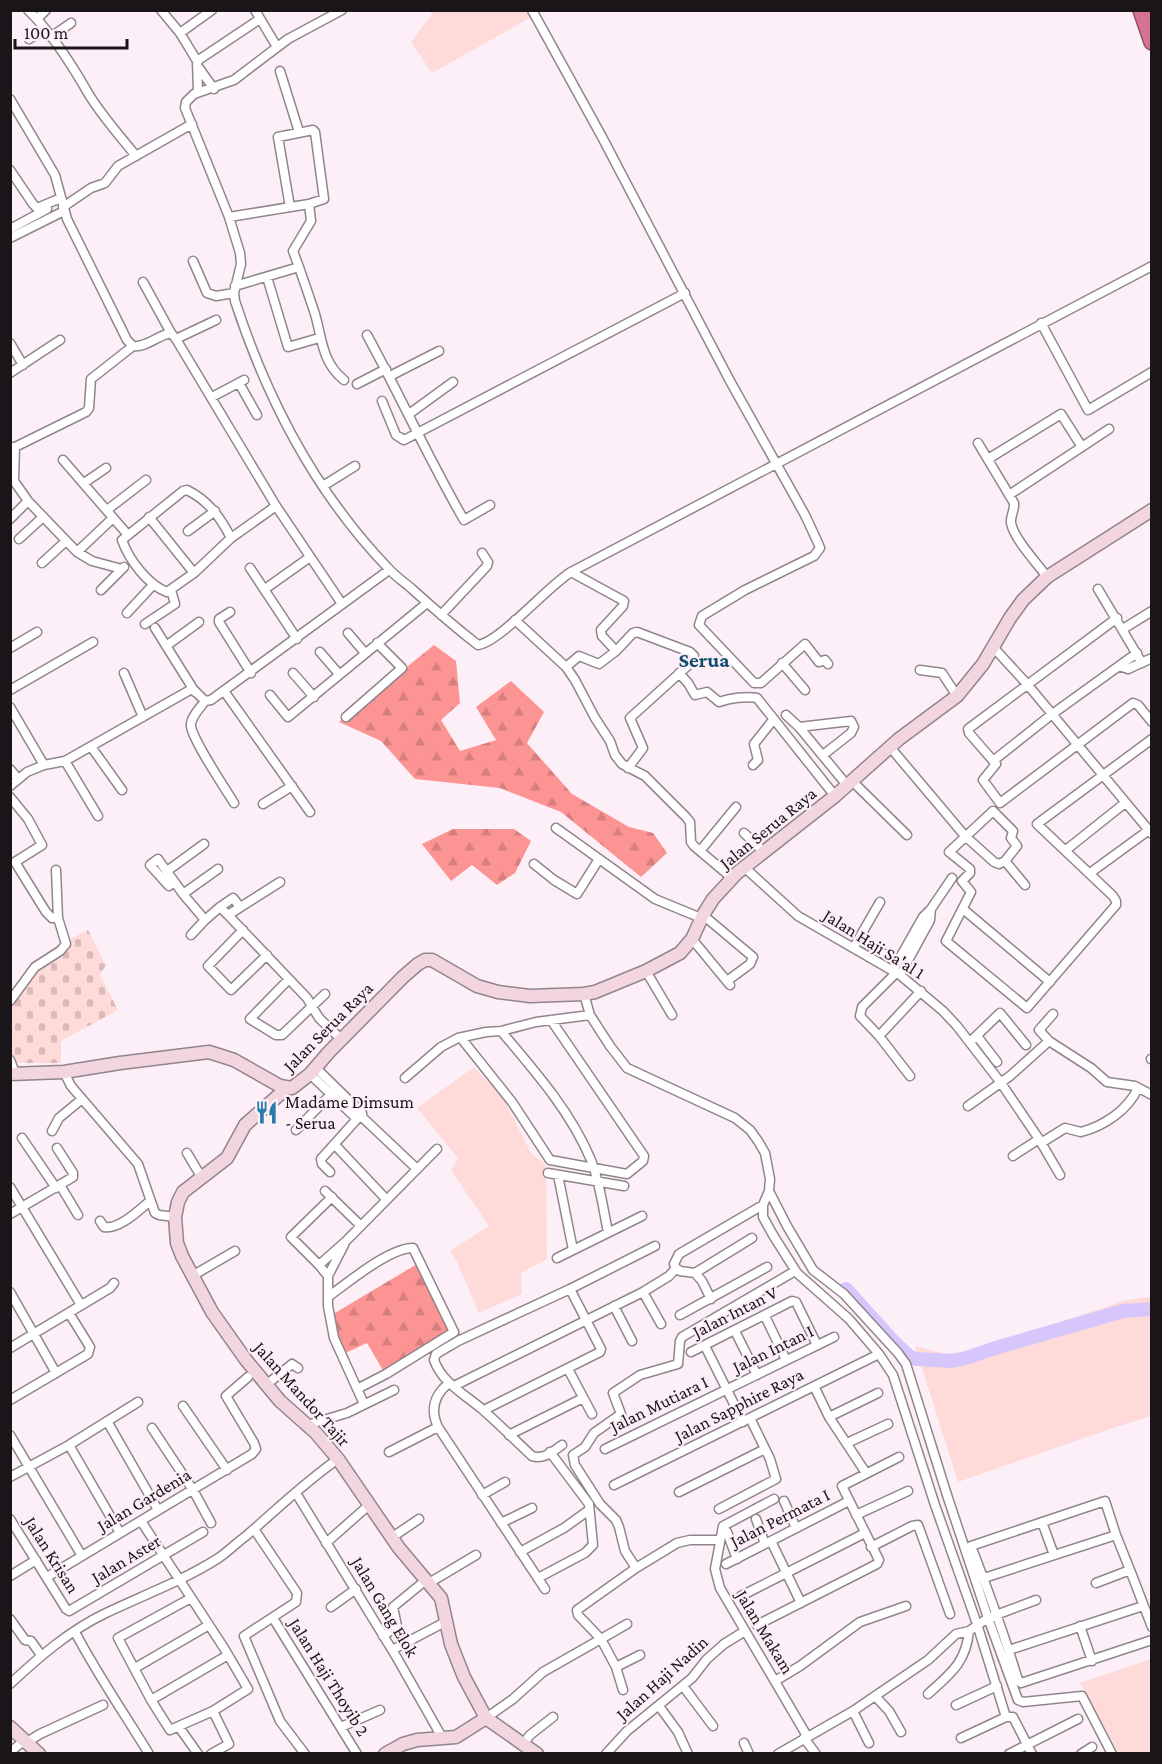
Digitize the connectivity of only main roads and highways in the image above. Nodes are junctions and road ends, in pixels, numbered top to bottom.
1 (1141, 10) edge
2 (1148, 10) edge
3 (1152, 20) edge
4 (1152, 42) edge
5 (1152, 510) edge
6 (13, 1073) edge
7 (287, 1088) junction
8 (486, 1718) junction
9 (10, 1726) edge
10 (388, 1753) edge
11 (39, 1754) edge
12 (537, 1754) edge

1 - 4 highway
2 - 3 highway
5 - 7 main road, Jalan Serua Raya
6 - 7 main road, Jalan Serua Raya
7 - 8 main road, Jalan Mandor Tajir
8 - 10 main road
8 - 12 main road, Jalan Mandor Tajir
9 - 11 main road

